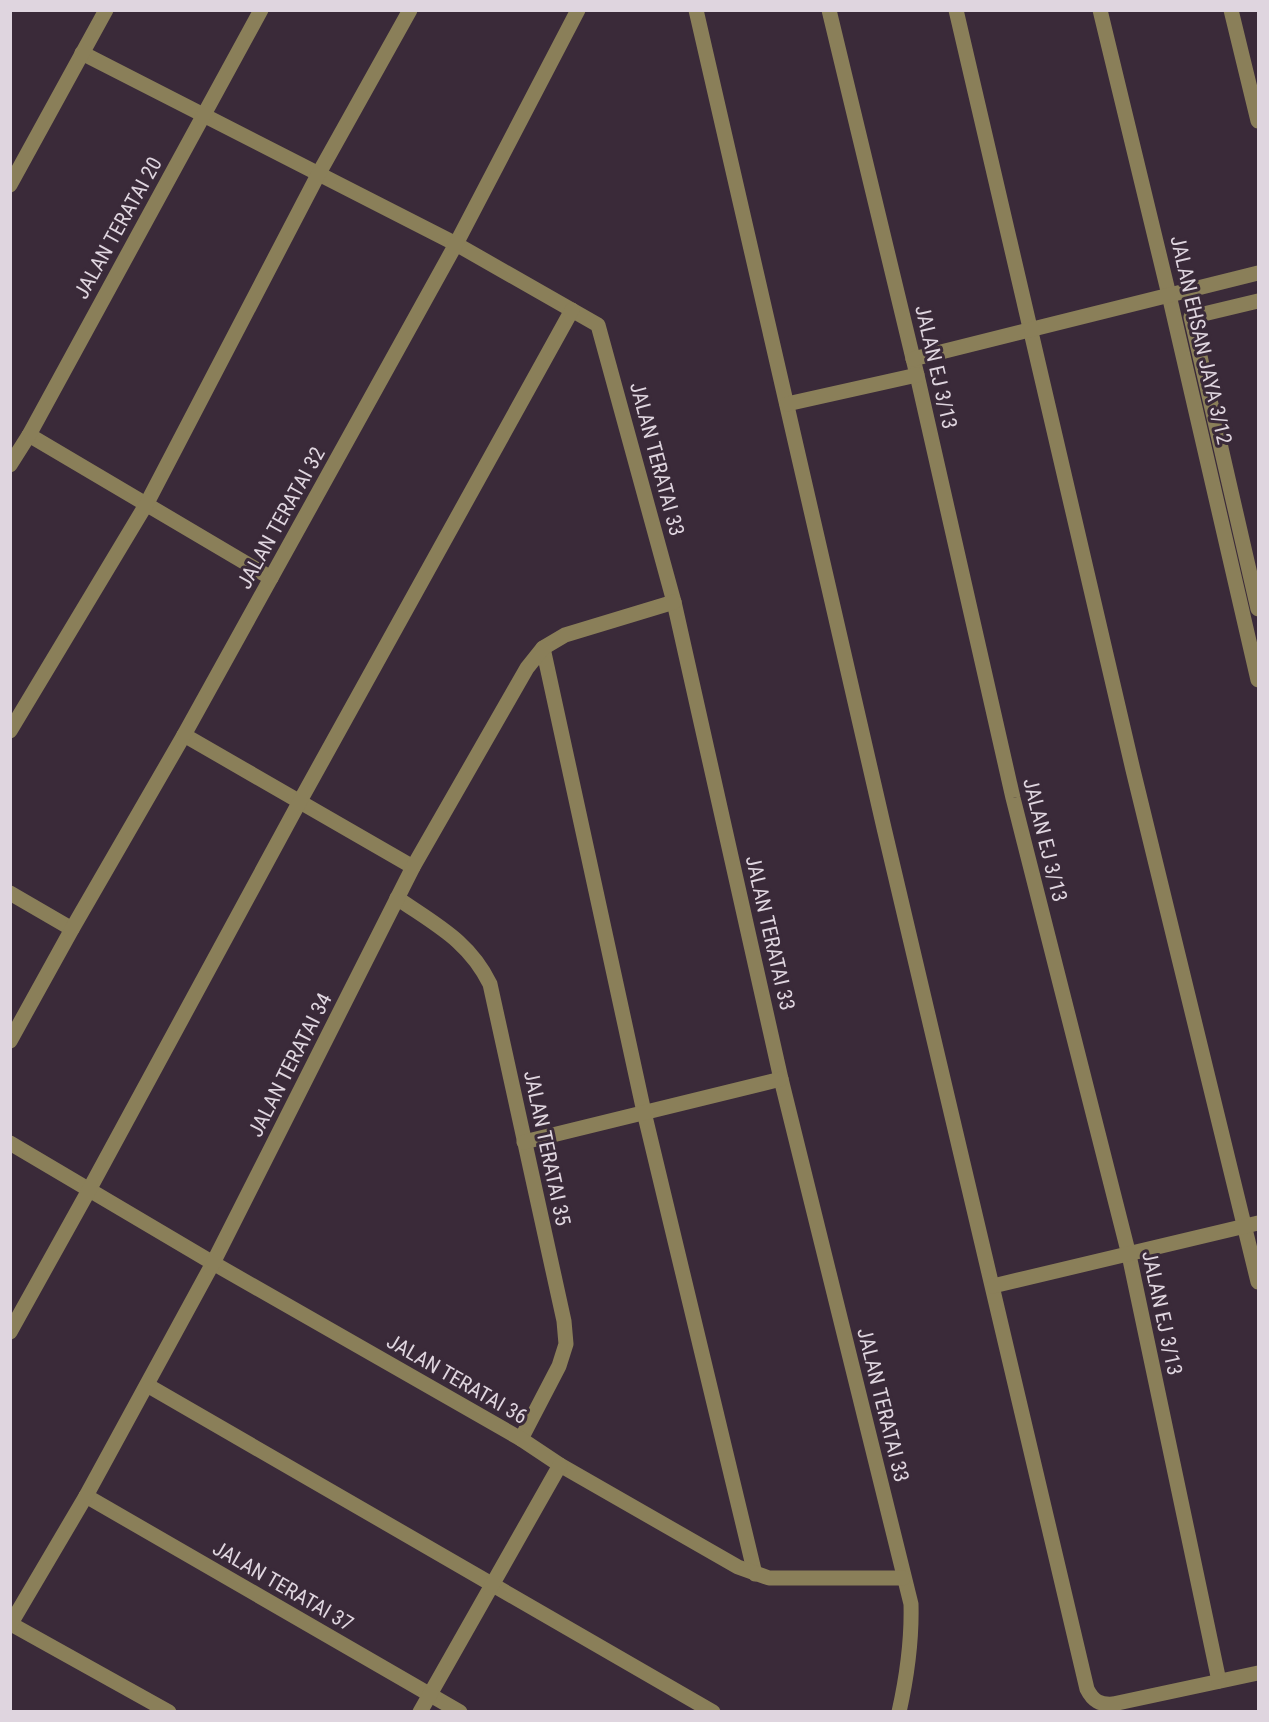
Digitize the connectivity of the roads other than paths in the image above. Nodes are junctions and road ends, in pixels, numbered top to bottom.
1 (106, 10) edge
2 (261, 10) edge
3 (410, 10) edge
4 (578, 10) edge
5 (696, 10) edge
6 (829, 10) edge
7 (956, 10) edge
8 (1100, 10) edge
9 (1231, 10) edge
10 (82, 53) junction
11 (204, 115) junction
12 (1258, 121) edge
13 (319, 173) junction
14 (10, 185) edge
15 (456, 244) junction
16 (1258, 273) edge
17 (1169, 295) junction
18 (1258, 301) edge
19 (572, 310) junction
20 (1032, 329) junction
21 (913, 359) junction
22 (917, 375) junction
23 (787, 404) junction
24 (29, 435) junction
25 (10, 465) edge
26 (147, 503) junction
27 (271, 578) junction
28 (674, 602) junction
29 (1258, 609) edge
30 (543, 648) junction
31 (1258, 680) edge
32 (10, 731) edge
33 (184, 735) junction
34 (300, 801) junction
35 (412, 867) junction
36 (10, 893) edge
37 (397, 898) junction
38 (72, 929) junction
39 (10, 1041) edge
40 (781, 1079) junction
41 (644, 1112) junction
42 (524, 1142) junction
43 (10, 1143) edge
44 (89, 1190) junction
45 (1252, 1225) edge
46 (1129, 1255) junction
47 (213, 1263) junction
48 (1258, 1282) edge
49 (993, 1286) junction
50 (10, 1332) edge
51 (147, 1385) junction
52 (521, 1439) junction
53 (560, 1465) junction
54 (86, 1496) junction
55 (755, 1574) junction
56 (903, 1578) junction
57 (493, 1584) junction
58 (11, 1625) edge
59 (1258, 1673) edge
60 (1219, 1681) junction
61 (430, 1694) junction
62 (169, 1712) edge
63 (420, 1712) edge
64 (460, 1712) edge
65 (712, 1712) edge
66 (899, 1712) edge

1 - 10 street
2 - 11 street, JALAN TERATAI 20
3 - 13 street
4 - 15 street, JALAN TERATAI 32
5 - 23 street
6 - 21 street, JALAN EJ 3/13
7 - 20 street
8 - 17 street, JALAN EHSAN JAYA 3/12
9 - 12 street
10 - 11 street, JALAN TERATAI 33
10 - 14 street
11 - 13 street, JALAN TERATAI 33
11 - 24 street, JALAN TERATAI 20
13 - 15 street, JALAN TERATAI 33
13 - 26 street
15 - 19 street, JALAN TERATAI 33
15 - 27 street, JALAN TERATAI 32
16 - 17 street
17 - 20 street
17 - 31 street, JALAN EHSAN JAYA 3/12
18 - 29 street
19 - 28 street, JALAN TERATAI 33
19 - 34 street
20 - 21 street
20 - 45 street
21 - 22 street, JALAN EJ 3/13
22 - 23 street
22 - 46 street, JALAN EJ 3/13
23 - 49 street
24 - 25 street, JALAN TERATAI 20
24 - 26 street
26 - 27 street
26 - 32 street
27 - 33 street, JALAN TERATAI 32
28 - 30 street, JALAN TERATAI 34
28 - 40 street, JALAN TERATAI 33
30 - 35 street, JALAN TERATAI 34
30 - 41 street
33 - 34 street
33 - 38 street, JALAN TERATAI 32
34 - 35 street
34 - 44 street
35 - 37 street, JALAN TERATAI 34
36 - 38 street
37 - 42 street, JALAN TERATAI 35
37 - 47 street, JALAN TERATAI 34
38 - 39 street, JALAN TERATAI 32
40 - 41 street
40 - 56 street, JALAN TERATAI 33
41 - 42 street
41 - 55 street
42 - 52 street, JALAN TERATAI 35
43 - 44 street, JALAN TERATAI 36
44 - 47 street, JALAN TERATAI 36
44 - 50 street
45 - 46 street
45 - 48 street
46 - 49 street
46 - 60 street, JALAN EJ 3/13
47 - 51 street, JALAN TERATAI 34
47 - 52 street, JALAN TERATAI 36
49 - 60 street
51 - 54 street, JALAN TERATAI 34
51 - 57 street
52 - 53 street, JALAN TERATAI 36
53 - 55 street, JALAN TERATAI 36
53 - 57 street
54 - 58 street, JALAN TERATAI 34
54 - 61 street, JALAN TERATAI 37
55 - 56 street, JALAN TERATAI 36
56 - 66 street, JALAN TERATAI 33
57 - 61 street
57 - 65 street
58 - 62 street
59 - 60 street
61 - 63 street
61 - 64 street, JALAN TERATAI 37

